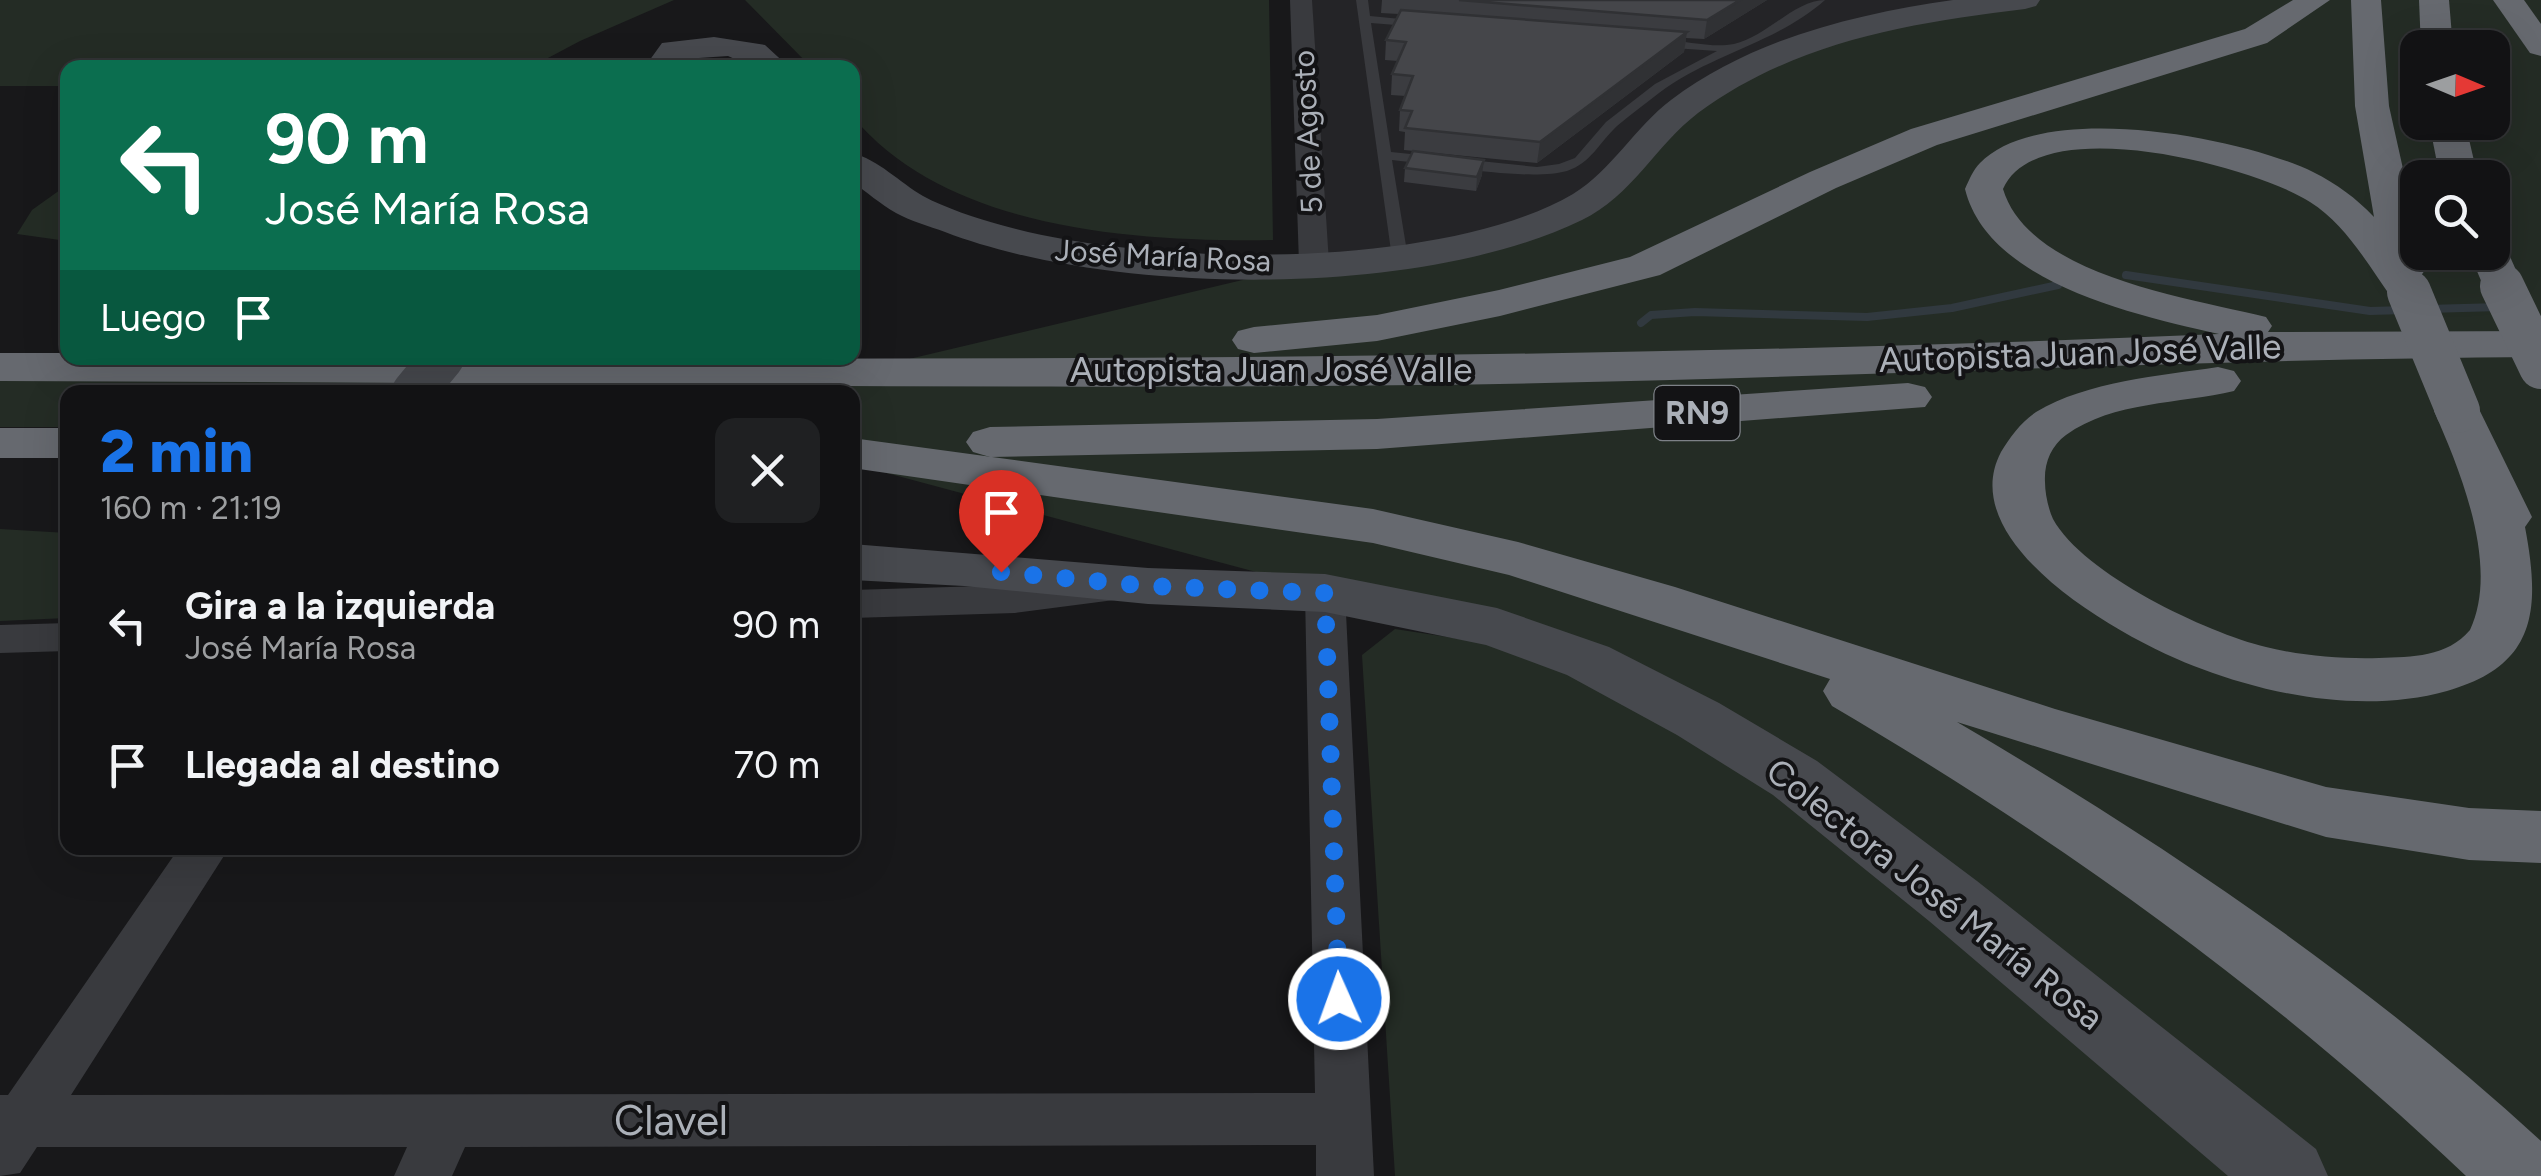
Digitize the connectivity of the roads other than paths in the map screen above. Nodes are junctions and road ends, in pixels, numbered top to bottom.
1 (1301, 0) edge
2 (1362, 0) edge
3 (1820, 0) edge
4 (2025, 0) edge
5 (2314, 0) edge
6 (2366, 0) edge
7 (2434, 0) edge
8 (2508, 0) edge
9 (1956, 3) edge
10 (1364, 20) junction
11 (1442, 26) edge
12 (2435, 30) edge
13 (1635, 41) edge
14 (2541, 46) edge
15 (1732, 48) junction
16 (666, 60) edge
17 (764, 60) edge
18 (1384, 155) junction
19 (860, 171) edge
20 (1400, 258) junction
21 (1314, 263) junction
22 (2495, 270) edge
23 (2409, 292) junction
24 (2402, 342) junction
25 (2541, 344) edge
26 (436, 365) edge
27 (0, 367) edge
28 (871, 368) junction
29 (2541, 369) edge
30 (2218, 381) junction
31 (420, 385) edge
32 (0, 442) edge
33 (60, 443) edge
34 (860, 443) edge
35 (860, 454) edge
36 (2489, 484) junction
37 (860, 563) edge
38 (1148, 586) junction
39 (2541, 586) edge
40 (1325, 593) junction
41 (860, 604) edge
42 (1746, 631) junction
43 (60, 636) edge
44 (0, 640) edge
45 (2541, 836) edge
46 (200, 855) edge
47 (1343, 1118) junction
48 (448, 1120) junction
49 (7, 1132) edge
50 (424, 1176) edge
51 (1345, 1176) edge
52 (2288, 1176) edge
53 (2522, 1176) edge

1 - 21 street, 5 de Agosto
2 - 10 lane
3 - 15 lane
4 - 9 main road
5 - 28 highway
6 - 23 highway
7 - 12 highway
8 - 14 highway
9 - 20 main road
10 - 11 lane
10 - 18 lane
13 - 15 lane
15 - 18 lane
16 - 17 main road
18 - 20 lane
19 - 21 main road, José María Rosa
20 - 21 main road
22 - 29 highway, bridge
23 - 24 highway
23 - 36 highway, bridge
24 - 25 highway, Autopista Juan José Valle / RN9
24 - 28 highway, Autopista Juan José Valle / RN9
26 - 31 main road, bridge
27 - 28 highway, Autopista Juan José Valle / RN9
29 - 30 highway, Autopista Juan José Valle / RN9
30 - 34 highway, Autopista Juan José Valle / RN9
30 - 36 highway
32 - 33 highway
35 - 42 highway
36 - 39 highway
37 - 38 main road
38 - 40 main road
38 - 41 street
40 - 47 street
40 - 52 main road, Colectora José María Rosa
42 - 45 highway
42 - 53 highway
43 - 44 street
46 - 49 street
47 - 48 street, Clavel
47 - 51 street
48 - 49 street, Clavel
48 - 50 street

